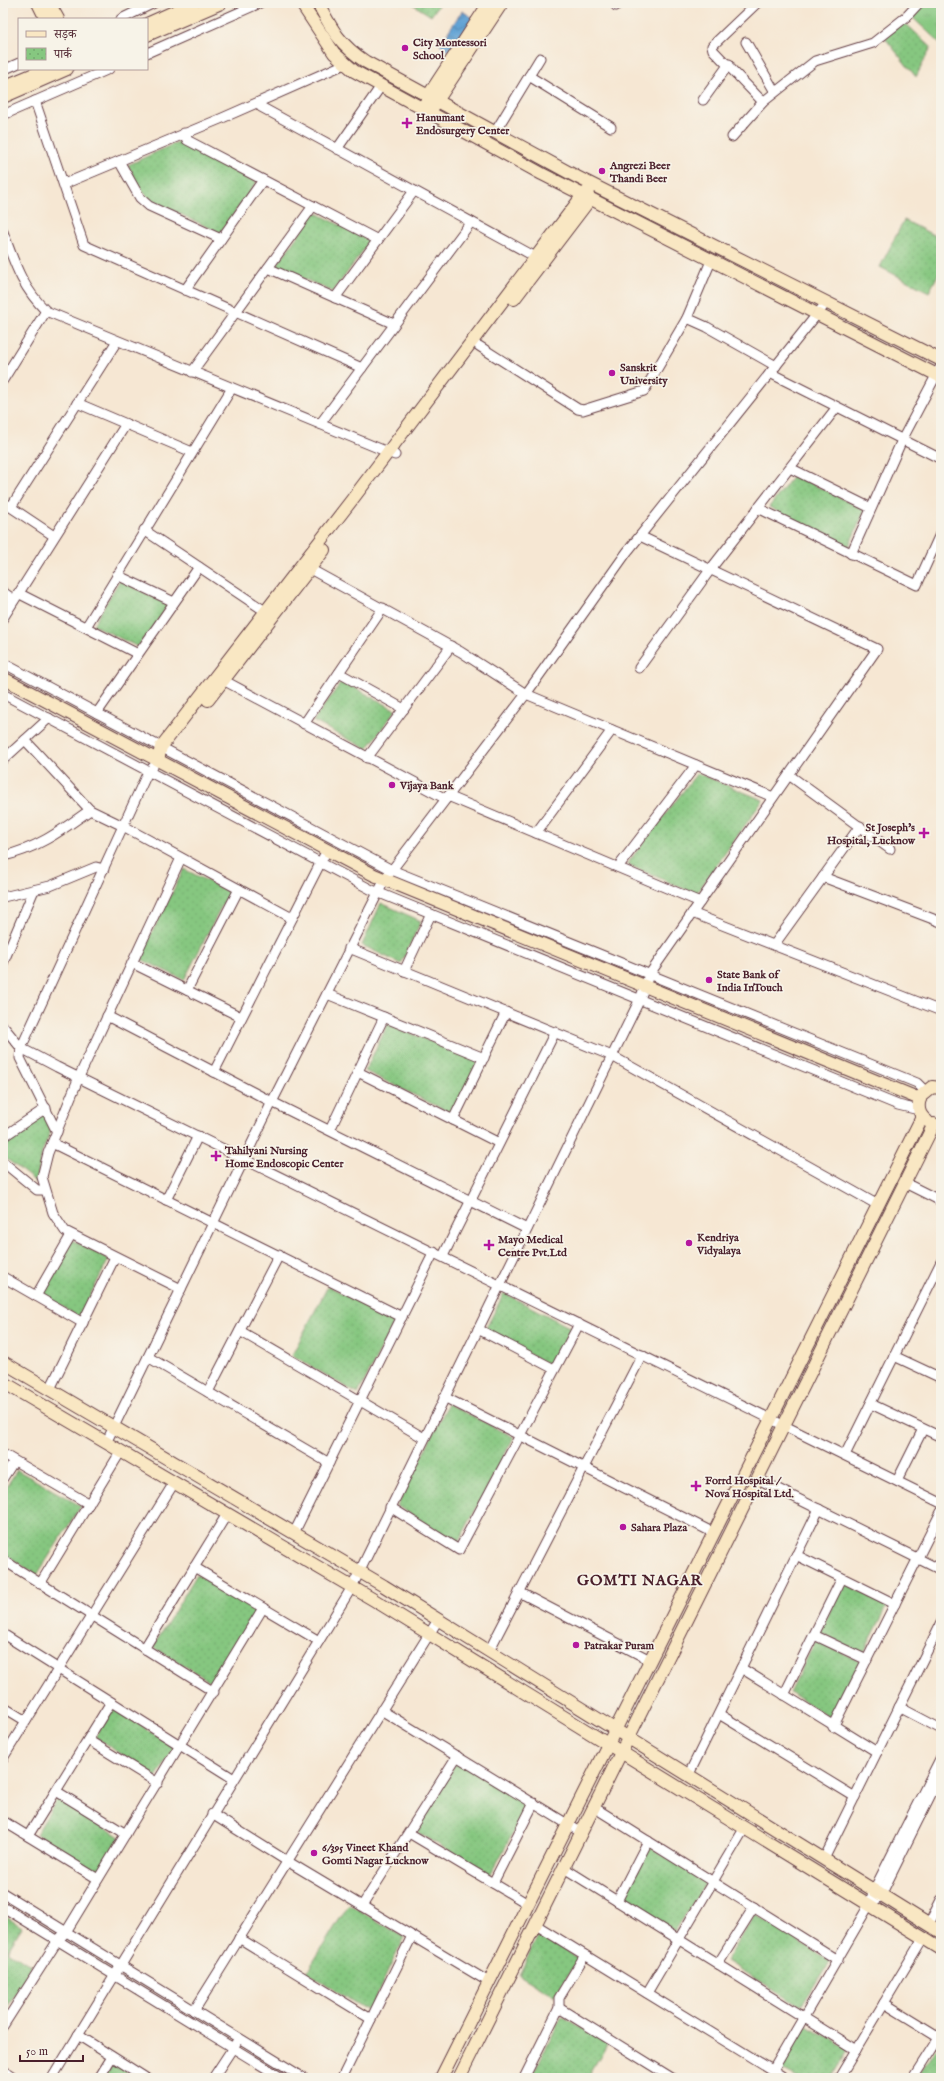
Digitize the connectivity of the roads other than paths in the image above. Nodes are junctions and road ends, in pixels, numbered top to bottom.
1 (38, 3) edge
2 (50, 3) edge
3 (154, 3) edge
4 (194, 3) edge
5 (221, 3) edge
6 (260, 3) edge
7 (301, 3) edge
8 (318, 3) edge
9 (489, 3) edge
10 (502, 3) edge
11 (757, 3) edge
12 (920, 3) edge
13 (46, 18) edge
14 (58, 18) edge
15 (123, 18) edge
16 (148, 24) edge
17 (148, 34) edge
18 (746, 42) dead end
19 (148, 53) edge
20 (540, 58) dead end
21 (18, 64) edge
22 (345, 64) junction
23 (728, 64) junction
24 (3, 70) edge
25 (44, 70) edge
26 (65, 70) edge
27 (107, 70) edge
28 (529, 76) junction
29 (381, 86) junction
30 (3, 87) edge
31 (776, 92) junction
32 (3, 97) edge
33 (433, 99) junction
34 (704, 100) dead end
35 (35, 101) junction
36 (259, 102) junction
37 (763, 102) junction
38 (428, 112) junction
39 (3, 115) edge
40 (611, 127) dead end
41 (494, 132) junction
42 (184, 134) junction
43 (732, 137) dead end
44 (337, 148) junction
45 (119, 160) junction
46 (263, 180) junction
47 (64, 184) junction
48 (594, 186) junction
49 (414, 191) junction
50 (586, 197) junction
51 (313, 206) junction
52 (471, 222) junction
53 (3, 232) edge
54 (221, 238) junction
55 (378, 240) junction
56 (5, 249) edge
57 (540, 260) junction
58 (711, 261) junction
59 (268, 268) junction
60 (185, 290) junction
61 (335, 298) junction
62 (826, 303) junction
63 (46, 311) junction
64 (235, 312) junction
65 (816, 315) junction
66 (687, 318) junction
67 (394, 324) junction
68 (117, 341) junction
69 (479, 346) junction
70 (941, 360) edge
71 (362, 368) junction
72 (773, 369) junction
73 (192, 372) junction
74 (940, 372) edge
75 (3, 380) edge
76 (232, 388) junction
77 (77, 403) junction
78 (837, 407) junction
79 (126, 424) junction
80 (320, 424) junction
81 (902, 440) junction
82 (192, 452) junction
83 (392, 454) junction
84 (941, 459) edge
85 (790, 468) junction
86 (7, 505) edge
87 (758, 508) junction
88 (871, 508) junction
89 (144, 530) junction
90 (941, 532) edge
91 (54, 536) junction
92 (640, 536) junction
93 (851, 554) junction
94 (199, 567) junction
95 (310, 568) junction
96 (710, 570) junction
97 (118, 575) junction
98 (3, 592) edge
99 (16, 597) junction
100 (174, 602) junction
101 (383, 608) junction
102 (270, 614) junction
103 (3, 618) edge
104 (86, 627) junction
105 (451, 646) junction
106 (138, 654) junction
107 (3, 663) edge
108 (639, 668) dead end
109 (339, 673) junction
110 (3, 678) edge
111 (223, 680) junction
112 (3, 694) edge
113 (526, 694) junction
114 (404, 709) junction
115 (97, 713) junction
116 (49, 718) junction
117 (304, 724) junction
118 (612, 730) junction
119 (25, 740) junction
120 (165, 749) junction
121 (367, 758) junction
122 (3, 760) edge
123 (158, 760) junction
124 (696, 765) junction
125 (150, 771) junction
126 (789, 775) junction
127 (773, 797) junction
128 (447, 798) junction
129 (90, 810) junction
130 (124, 826) junction
131 (860, 826) junction
132 (536, 833) junction
133 (890, 849) dead end
134 (327, 850) junction
135 (3, 856) edge
136 (182, 858) junction
137 (321, 862) junction
138 (618, 867) junction
139 (104, 869) junction
140 (388, 874) junction
141 (823, 877) junction
142 (239, 889) junction
143 (34, 890) junction
144 (378, 892) junction
145 (3, 897) edge
146 (700, 902) junction
147 (692, 913) junction
148 (431, 914) junction
149 (292, 918) junction
150 (941, 922) edge
151 (774, 945) junction
152 (349, 948) junction
153 (3, 962) edge
154 (132, 963) junction
155 (404, 971) junction
156 (650, 975) junction
157 (644, 987) junction
158 (187, 990) junction
159 (326, 994) junction
160 (640, 999) junction
161 (941, 1011) edge
162 (506, 1012) junction
163 (107, 1016) junction
164 (241, 1017) junction
165 (384, 1018) junction
166 (3, 1026) edge
167 (555, 1032) junction
168 (21, 1048) junction
169 (612, 1056) junction
170 (484, 1058) junction
171 (214, 1072) junction
172 (358, 1072) junction
173 (79, 1077) junction
174 (940, 1086) edge
175 (272, 1102) junction
176 (921, 1104) junction
177 (46, 1108) junction
178 (453, 1120) junction
179 (939, 1124) edge
180 (330, 1130) junction
181 (56, 1132) junction
182 (198, 1136) junction
183 (3, 1137) edge
184 (52, 1143) junction
185 (499, 1143) junction
186 (244, 1158) junction
187 (3, 1162) edge
188 (905, 1183) junction
189 (45, 1190) junction
190 (166, 1200) junction
191 (471, 1200) junction
192 (941, 1201) edge
193 (878, 1204) junction
194 (213, 1223) junction
195 (527, 1229) junction
196 (71, 1235) junction
197 (434, 1252) junction
198 (279, 1255) junction
199 (443, 1256) junction
200 (115, 1257) junction
201 (941, 1262) edge
202 (3, 1277) edge
203 (500, 1284) junction
204 (181, 1289) junction
205 (36, 1296) junction
206 (402, 1316) junction
207 (82, 1323) junction
208 (579, 1324) junction
209 (478, 1329) junction
210 (240, 1331) junction
211 (642, 1355) junction
212 (894, 1356) junction
213 (148, 1357) junction
214 (3, 1362) edge
215 (554, 1369) junction
216 (941, 1378) edge
217 (3, 1382) edge
218 (50, 1389) junction
219 (208, 1392) junction
220 (444, 1397) junction
221 (360, 1401) junction
222 (871, 1404) junction
223 (771, 1418) junction
224 (785, 1425) junction
225 (114, 1426) junction
226 (924, 1429) junction
227 (520, 1435) junction
228 (941, 1437) edge
229 (424, 1438) junction
230 (106, 1443) junction
231 (121, 1451) junction
232 (3, 1454) edge
233 (845, 1455) junction
234 (14, 1461) junction
235 (329, 1463) junction
236 (584, 1468) junction
237 (3, 1478) edge
238 (758, 1479) junction
239 (897, 1481) junction
240 (174, 1483) junction
241 (941, 1502) edge
242 (89, 1504) junction
243 (390, 1507) junction
244 (819, 1510) junction
245 (941, 1512) edge
246 (227, 1514) junction
247 (294, 1533) junction
248 (714, 1534) junction
249 (796, 1555) junction
250 (918, 1559) junction
251 (3, 1560) edge
252 (194, 1568) junction
253 (941, 1570) edge
254 (358, 1571) junction
255 (842, 1578) junction
256 (40, 1584) junction
257 (352, 1587) junction
258 (519, 1592) junction
259 (895, 1604) junction
260 (263, 1608) junction
261 (92, 1616) junction
262 (438, 1620) junction
263 (941, 1623) edge
264 (3, 1634) edge
265 (429, 1634) junction
266 (814, 1635) junction
267 (319, 1641) junction
268 (144, 1649) junction
269 (489, 1651) junction
270 (650, 1660) junction
271 (867, 1660) junction
272 (59, 1668) junction
273 (741, 1668) junction
274 (214, 1692) junction
275 (784, 1695) junction
276 (111, 1702) junction
277 (3, 1707) edge
278 (899, 1707) junction
279 (381, 1710) junction
280 (719, 1714) junction
281 (26, 1721) junction
282 (833, 1727) junction
283 (616, 1729) junction
284 (941, 1729) edge
285 (630, 1738) junction
286 (88, 1740) junction
287 (608, 1745) junction
288 (181, 1746) junction
289 (877, 1752) junction
290 (622, 1753) junction
291 (456, 1756) junction
292 (3, 1758) edge
293 (941, 1758) edge
294 (689, 1774) junction
295 (940, 1777) edge
296 (234, 1779) junction
297 (158, 1783) junction
298 (56, 1791) junction
299 (855, 1797) junction
300 (534, 1803) junction
301 (595, 1808) junction
302 (212, 1814) junction
303 (3, 1821) edge
304 (568, 1824) junction
305 (744, 1828) junction
306 (409, 1832) junction
307 (582, 1833) junction
308 (126, 1834) junction
309 (28, 1836) junction
310 (648, 1841) junction
311 (824, 1858) junction
312 (287, 1861) junction
313 (564, 1868) junction
314 (98, 1879) junction
315 (713, 1882) junction
316 (493, 1883) junction
317 (878, 1892) junction
318 (3, 1893) edge
319 (941, 1900) edge
320 (617, 1902) junction
321 (528, 1904) junction
322 (869, 1905) junction
323 (362, 1906) junction
324 (3, 1907) edge
325 (754, 1907) junction
326 (929, 1924) junction
327 (536, 1925) junction
328 (66, 1932) junction
329 (941, 1932) edge
330 (412, 1936) junction
331 (239, 1938) junction
332 (923, 1938) junction
333 (58, 1940) junction
334 (678, 1940) junction
335 (941, 1949) edge
336 (585, 1955) junction
337 (838, 1960) junction
338 (718, 1964) junction
339 (120, 1965) junction
340 (114, 1975) junction
341 (489, 1982) junction
342 (647, 1993) junction
343 (884, 2003) junction
344 (559, 2008) junction
345 (194, 2011) junction
346 (804, 2018) junction
347 (371, 2019) junction
348 (3, 2026) edge
349 (78, 2035) junction
350 (940, 2037) edge
351 (239, 2038) junction
352 (233, 2048) junction
353 (856, 2050) junction
354 (112, 2057) junction
355 (3, 2070) edge
356 (773, 2070) junction
357 (15, 2078) edge
358 (52, 2078) edge
359 (99, 2078) edge
360 (146, 2078) edge
361 (213, 2078) edge
362 (282, 2078) edge
363 (304, 2078) edge
364 (342, 2078) edge
365 (441, 2078) edge
366 (459, 2078) edge
367 (524, 2078) edge
368 (672, 2078) edge
369 (785, 2078) edge
370 (839, 2078) edge
371 (913, 2078) edge

1 - 13 street
2 - 14 street
3 - 15 street
4 - 16 street
5 - 17 street
6 - 19 street
7 - 22 street
8 - 33 street
9 - 33 street
10 - 33 street
11 - 23 street
12 - 31 street
18 - 31 street
20 - 28 street
21 - 24 street
22 - 29 street
22 - 36 street
23 - 34 street
23 - 37 street
25 - 30 street
26 - 32 street
27 - 35 street
28 - 40 street
28 - 41 street
29 - 38 street
29 - 44 street
31 - 37 street
33 - 38 street
33 - 41 street
35 - 39 street
35 - 47 street
36 - 42 street
36 - 44 street
37 - 43 street
38 - 50 street
41 - 48 street
42 - 45 street
42 - 46 street
44 - 49 street
45 - 47 street
45 - 54 street
46 - 51 street
46 - 54 street
47 - 60 street
48 - 50 street
48 - 62 street
49 - 52 street
49 - 55 street
50 - 57 street
50 - 58 street
51 - 55 street
51 - 59 street
52 - 57 street
52 - 67 street
53 - 56 street
54 - 60 street
55 - 61 street
56 - 63 street
57 - 69 street
57 - 83 street
58 - 65 street
58 - 66 street
59 - 61 street
59 - 64 street
60 - 64 street
61 - 67 street
62 - 65 street
62 - 70 street
63 - 68 street
63 - 75 street
64 - 71 street
64 - 73 street
65 - 72 street
65 - 74 street
66 - 69 street
66 - 72 street
67 - 71 street
68 - 73 street
68 - 77 street
69 - 83 street
71 - 80 street
72 - 78 street
72 - 92 street
73 - 76 street
74 - 81 street
76 - 80 street
76 - 82 street
77 - 79 street
77 - 86 street
78 - 81 street
78 - 85 street
79 - 82 street
79 - 91 street
80 - 83 street
81 - 84 street
81 - 88 street
82 - 89 street
83 - 95 street
83 - 102 street
85 - 87 street
85 - 88 street
86 - 91 street
87 - 93 street
87 - 96 street
88 - 93 street
89 - 94 street
89 - 97 street
90 - 93 street
91 - 99 street
92 - 96 street
92 - 113 street
94 - 100 street
94 - 102 street
95 - 101 street
95 - 102 street
96 - 108 street
96 - 126 street
97 - 100 street
97 - 104 street
98 - 99 street
99 - 103 street
99 - 104 street
100 - 106 street
101 - 105 street
101 - 109 street
102 - 111 street
102 - 120 street
104 - 106 street
105 - 113 street
105 - 114 street
106 - 115 street
107 - 115 street
109 - 114 street
109 - 117 street
110 - 123 street
111 - 117 street
111 - 120 street
112 - 116 street
113 - 118 street
113 - 128 street
114 - 121 street
115 - 120 street
116 - 119 street
116 - 125 street
117 - 121 street
118 - 124 street
118 - 132 street
119 - 122 street
119 - 129 street
120 - 123 street
120 - 140 street
121 - 128 street
123 - 125 street
123 - 134 street
124 - 127 street
124 - 138 street
125 - 130 street
125 - 137 street
126 - 127 street
126 - 131 street
127 - 146 street
128 - 132 street
128 - 140 street
129 - 130 street
129 - 135 street
130 - 136 street
130 - 139 street
131 - 133 street
131 - 141 street
132 - 138 street
134 - 137 street
134 - 140 street
136 - 142 street
136 - 154 street
137 - 144 street
137 - 149 street
138 - 146 street
139 - 143 street
139 - 168 street
140 - 144 street
140 - 156 street
140 - 157 street
141 - 150 street
141 - 151 street
142 - 149 street
142 - 158 street
143 - 145 street
143 - 153 street
144 - 148 street
144 - 152 street
146 - 147 street
147 - 151 street
147 - 156 street
148 - 155 street
148 - 160 street
149 - 164 street
151 - 161 street
152 - 155 street
152 - 159 street
154 - 158 street
154 - 163 street
155 - 162 street
156 - 157 street
156 - 176 street
157 - 160 street
157 - 176 street
158 - 164 street
159 - 165 street
159 - 175 street
160 - 169 street
160 - 176 street
162 - 167 street
162 - 170 street
163 - 171 street
163 - 173 street
164 - 171 street
165 - 170 street
165 - 172 street
166 - 168 street
167 - 169 street
167 - 185 street
168 - 173 street
168 - 177 street
169 - 193 street
169 - 195 street
170 - 178 street
171 - 175 street
172 - 178 street
172 - 180 street
173 - 181 street
173 - 182 street
174 - 176 street
175 - 180 street
175 - 186 street
176 - 179 street
176 - 193 street
177 - 181 street
177 - 183 street
178 - 185 street
179 - 188 street
180 - 191 street
181 - 184 street
182 - 186 street
182 - 190 street
184 - 189 street
184 - 190 street
185 - 191 street
186 - 194 street
186 - 197 street
187 - 189 street
188 - 192 street
188 - 224 street
189 - 196 street
190 - 194 street
191 - 195 street
191 - 199 street
193 - 223 street
194 - 198 street
194 - 204 street
195 - 203 street
196 - 200 street
196 - 205 street
197 - 199 street
197 - 206 street
198 - 206 street
198 - 210 street
199 - 203 street
200 - 204 street
200 - 207 street
201 - 212 street
202 - 205 street
203 - 208 street
203 - 209 street
204 - 213 street
205 - 207 street
206 - 221 street
207 - 218 street
208 - 211 street
208 - 215 street
209 - 215 street
209 - 220 street
210 - 219 street
210 - 221 street
211 - 223 street
211 - 236 street
212 - 216 street
212 - 222 street
213 - 219 street
213 - 225 street
214 - 218 street
215 - 227 street
217 - 230 street
218 - 225 street
219 - 235 street
220 - 227 street
220 - 229 street
221 - 229 street
221 - 235 street
222 - 226 street
222 - 233 street
223 - 224 street
223 - 248 street
224 - 233 street
224 - 238 street
225 - 230 street
225 - 247 street
226 - 228 street
226 - 239 street
227 - 236 street
227 - 243 street
229 - 243 street
230 - 231 street
231 - 240 street
231 - 242 street
232 - 234 street
233 - 239 street
234 - 237 street
234 - 242 street
235 - 247 street
236 - 248 street
236 - 258 street
238 - 244 street
238 - 285 street
239 - 241 street
240 - 246 street
240 - 261 street
242 - 256 street
243 - 254 street
244 - 249 street
244 - 250 street
245 - 250 street
246 - 252 street
246 - 257 street
247 - 254 street
248 - 270 street
249 - 255 street
249 - 273 street
250 - 253 street
250 - 259 street
251 - 256 street
252 - 260 street
252 - 268 street
254 - 257 street
254 - 262 street
255 - 259 street
255 - 266 street
256 - 261 street
257 - 265 street
257 - 267 street
258 - 269 street
258 - 270 street
259 - 271 street
260 - 267 street
260 - 274 street
261 - 268 street
261 - 272 street
262 - 265 street
262 - 269 street
263 - 278 street
264 - 272 street
265 - 279 street
265 - 287 street
266 - 271 street
266 - 275 street
267 - 296 street
268 - 274 street
269 - 283 street
270 - 283 street
271 - 282 street
272 - 276 street
272 - 281 street
273 - 275 street
273 - 280 street
274 - 288 street
275 - 282 street
276 - 286 street
276 - 288 street
277 - 281 street
278 - 284 street
278 - 289 street
279 - 291 street
279 - 312 street
280 - 294 street
280 - 299 street
281 - 292 street
282 - 289 street
283 - 285 street
283 - 287 street
285 - 290 street
285 - 294 street
286 - 297 street
286 - 298 street
287 - 290 street
287 - 304 street
288 - 296 street
288 - 297 street
289 - 299 street
290 - 301 street
290 - 305 street
291 - 300 street
291 - 306 street
293 - 317 street
294 - 311 street
295 - 317 street
296 - 302 street
297 - 308 street
298 - 308 street
298 - 309 street
299 - 311 street
300 - 304 street
300 - 316 street
301 - 307 street
301 - 310 street
302 - 312 street
302 - 339 street
303 - 309 street
304 - 307 street
304 - 321 street
305 - 315 street
305 - 322 street
306 - 316 street
306 - 323 street
307 - 313 street
308 - 314 street
309 - 314 street
310 - 315 street
310 - 320 street
311 - 317 street
312 - 323 street
312 - 331 street
313 - 320 street
313 - 327 street
314 - 328 street
315 - 325 street
315 - 334 street
316 - 321 street
317 - 322 street
317 - 326 street
318 - 328 street
319 - 326 street
320 - 334 street
321 - 341 street
322 - 332 street
322 - 337 street
323 - 330 street
324 - 333 street
325 - 337 street
325 - 338 street
326 - 329 street
327 - 336 street
327 - 366 street
328 - 333 street
328 - 339 street
330 - 341 street
330 - 347 street
331 - 345 street
331 - 347 street
332 - 335 street
332 - 343 street
333 - 340 street
333 - 348 street
334 - 338 street
334 - 342 street
336 - 342 street
336 - 344 street
337 - 346 street
338 - 346 street
339 - 340 street
339 - 345 street
340 - 349 street
340 - 352 street
341 - 365 street
342 - 356 street
343 - 350 street
343 - 353 street
344 - 367 street
344 - 368 street
345 - 351 street
346 - 353 street
346 - 356 street
347 - 364 street
349 - 354 street
349 - 358 street
350 - 371 street
351 - 352 street
351 - 363 street
352 - 361 street
352 - 362 street
353 - 370 street
354 - 359 street
354 - 360 street
355 - 357 street
356 - 369 street

